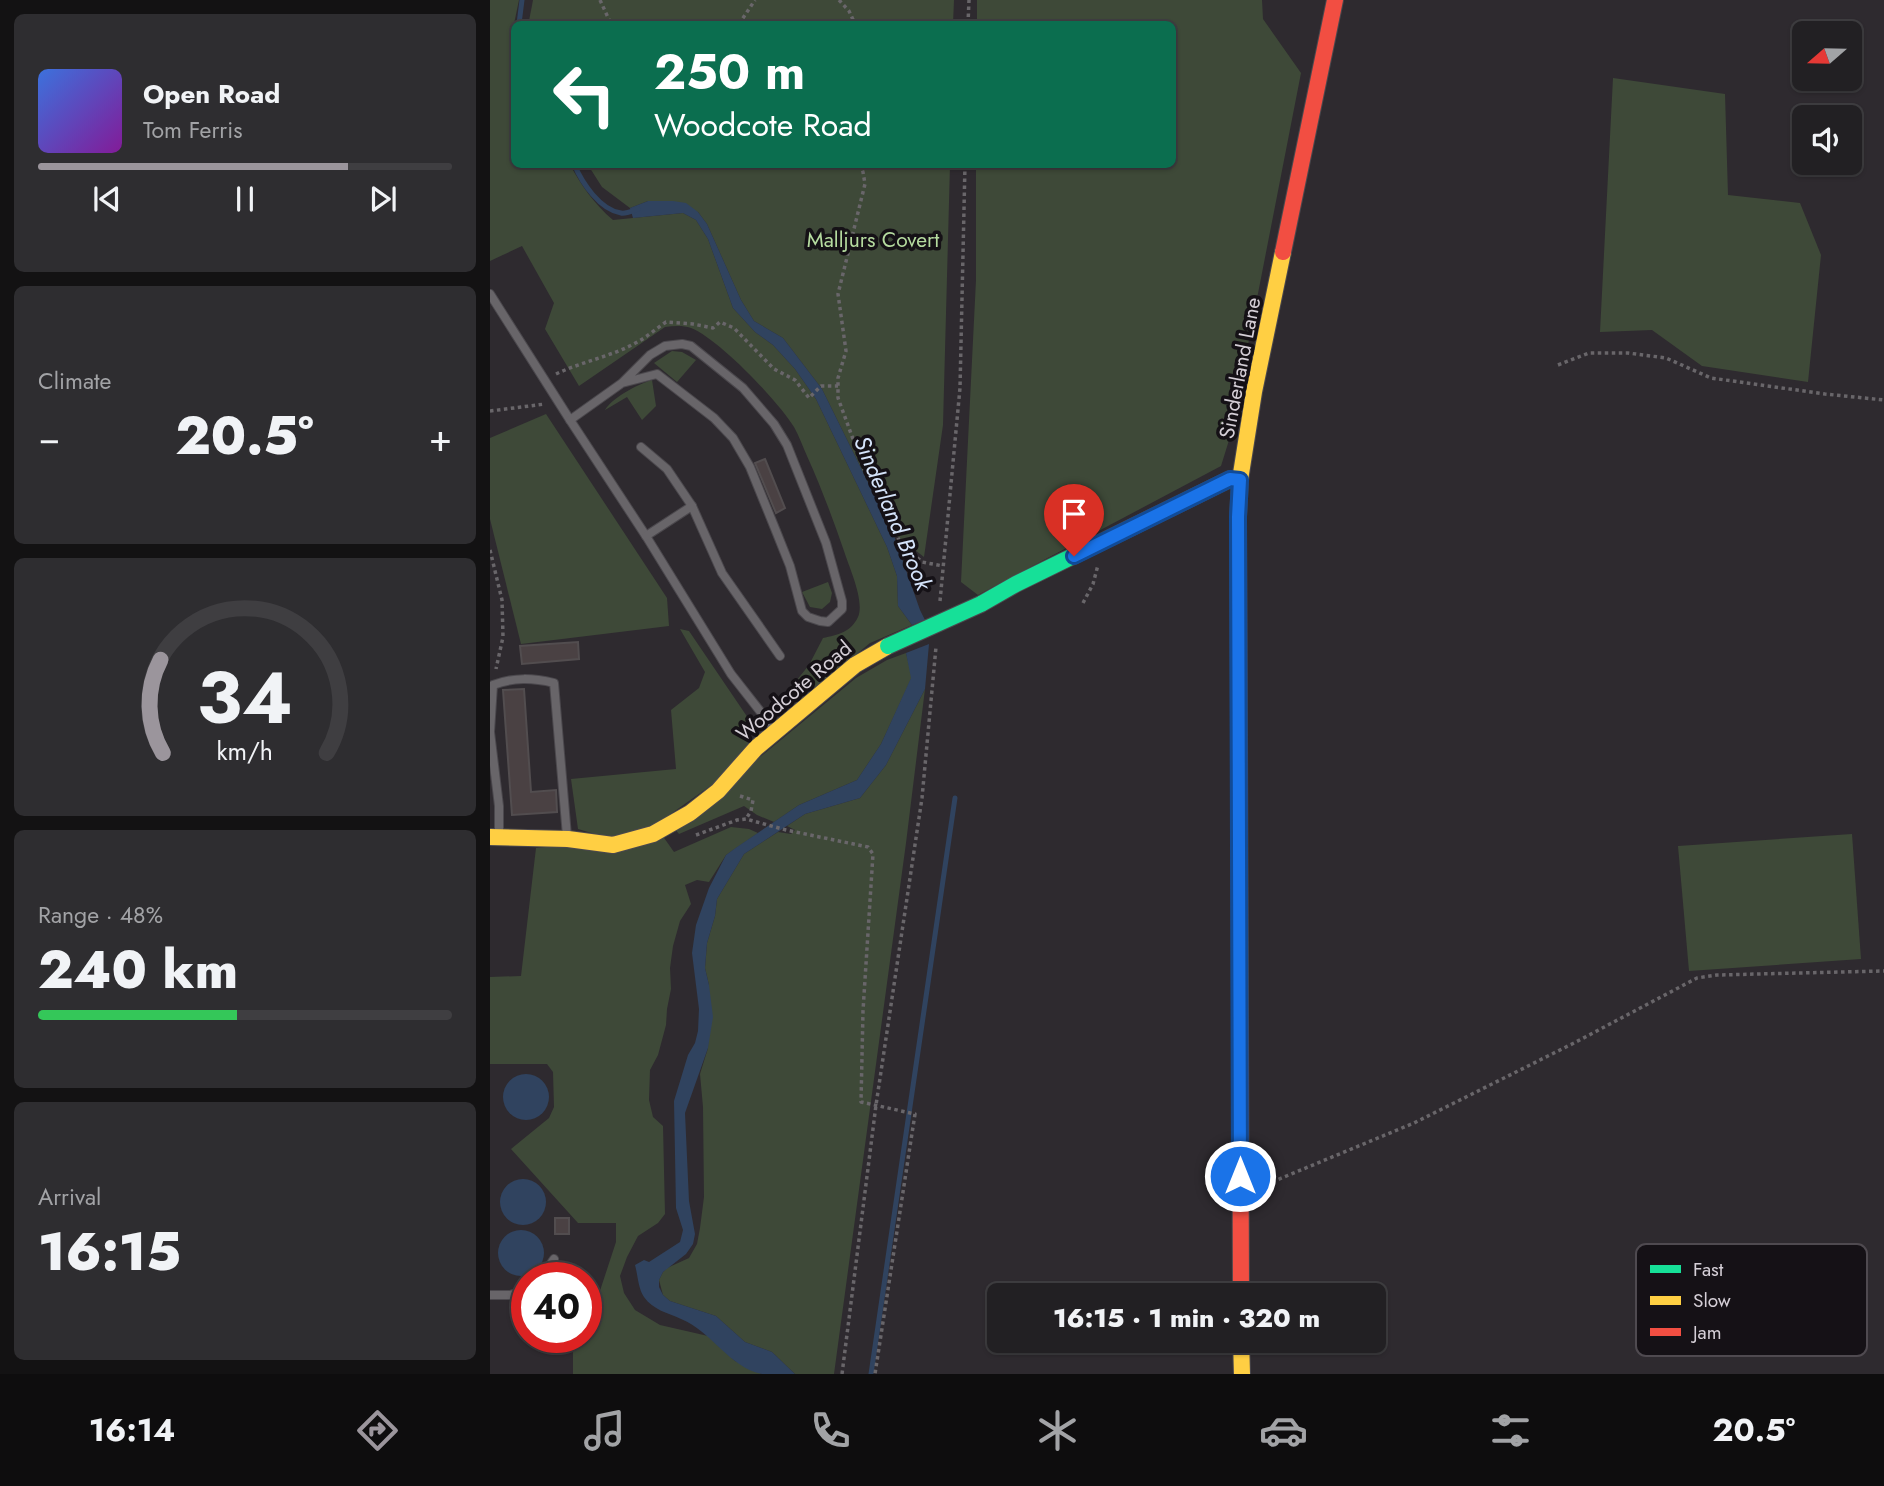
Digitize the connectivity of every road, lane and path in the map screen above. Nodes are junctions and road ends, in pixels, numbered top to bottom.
1 (600, 0) edge
2 (755, 0) edge
3 (839, 0) edge
4 (968, 0) edge
5 (1335, 0) edge
6 (610, 21) edge
7 (741, 21) edge
8 (854, 21) edge
9 (968, 21) edge
10 (862, 168) edge
11 (965, 168) edge
12 (490, 294) edge
13 (1558, 365) dead end
14 (622, 383) junction
15 (838, 386) junction
16 (809, 398) dead end
17 (557, 399) junction
18 (1884, 400) edge
19 (490, 411) edge
20 (570, 420) junction
21 (641, 447) dead end
22 (1240, 480) junction
23 (692, 506) junction
24 (646, 536) junction
25 (1093, 546) junction
26 (490, 550) edge
27 (943, 566) junction
28 (1083, 603) dead end
29 (940, 607) dead end
30 (936, 648) dead end
31 (780, 656) dead end
32 (493, 685) junction
33 (776, 731) junction
34 (490, 732) edge
35 (751, 811) dead end
36 (495, 837) edge
37 (568, 839) junction
38 (1884, 971) edge
39 (876, 1105) junction
40 (1240, 1176) junction
41 (554, 1259) dead end
42 (552, 1262) edge
43 (1241, 1283) edge
44 (490, 1295) edge
45 (511, 1295) edge
46 (1241, 1353) edge
47 (842, 1374) edge
48 (875, 1374) edge
49 (1242, 1374) edge

1 - 6 path
2 - 7 path
3 - 8 path
4 - 9 path
5 - 22 street, Sinderland Lane
10 - 15 path
11 - 27 path
12 - 17 lane
13 - 18 path
14 - 14 lane
14 - 20 lane
15 - 16 path
15 - 27 path
17 - 19 path
17 - 20 lane
20 - 24 lane
21 - 23 lane
22 - 25 street, Woodcote Road
22 - 40 street, Sinderland Lane
23 - 24 lane
23 - 31 lane
24 - 33 lane
25 - 28 path
25 - 33 street, Woodcote Road, bridge
26 - 32 path
27 - 29 path
30 - 39 path
32 - 34 lane
32 - 37 lane
33 - 37 street, Woodcote Road
34 - 36 lane
35 - 39 path
36 - 37 street, Woodcote Road
38 - 40 path
39 - 47 path
39 - 48 path
40 - 43 street, Sinderland Lane
41 - 42 lane
44 - 45 lane
46 - 49 street

